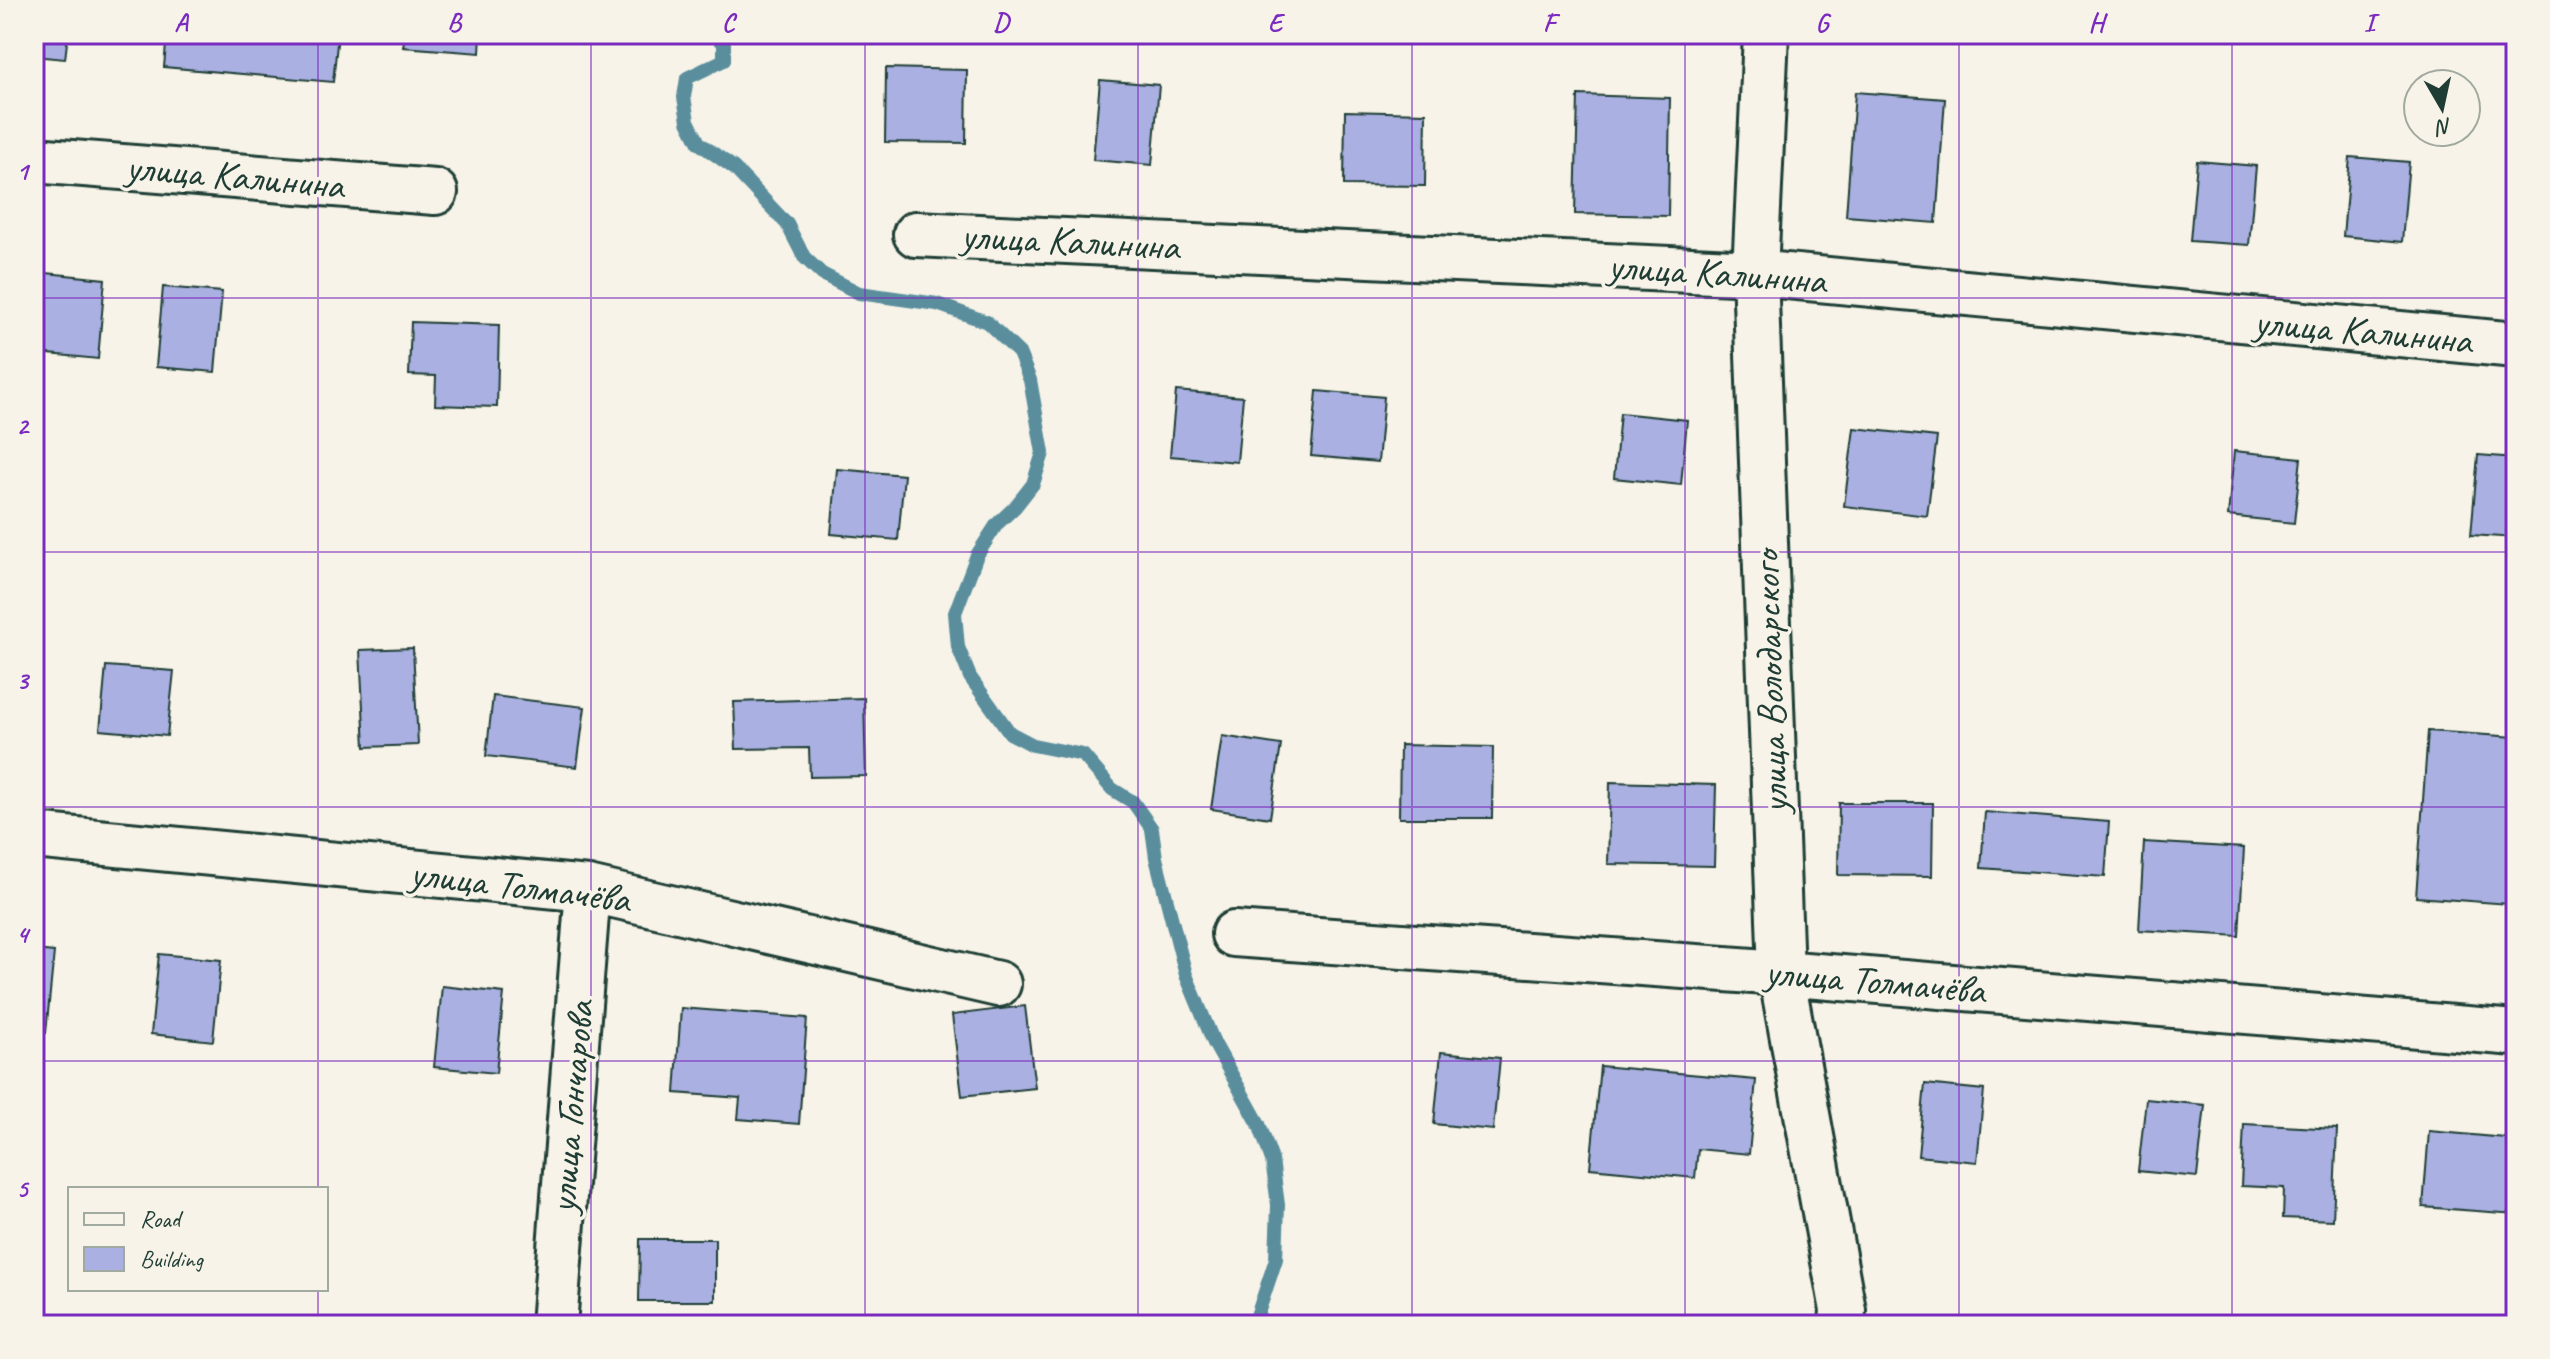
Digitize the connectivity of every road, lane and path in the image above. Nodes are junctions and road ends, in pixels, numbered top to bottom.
1 (1766, 34) edge
2 (34, 160) edge
3 (435, 192) dead end
4 (916, 234) dead end
5 (1755, 273) junction
6 (2516, 345) edge
7 (34, 836) edge
8 (588, 889) junction
9 (1234, 934) dead end
10 (1781, 973) junction
11 (998, 984) dead end
12 (2516, 1033) edge
13 (554, 1325) edge
14 (1842, 1325) edge

1 - 5 street, улица Володарского
2 - 3 street, улица Калинина
4 - 5 street, улица Калинина
5 - 6 street, улица Калинина
5 - 10 street, улица Володарского
7 - 8 street, улица Толмачёва
8 - 11 street, улица Толмачёва
8 - 13 street, улица Гончарова
9 - 10 street, улица Толмачёва
10 - 12 street, улица Толмачёва
10 - 14 street, улица Володарского

